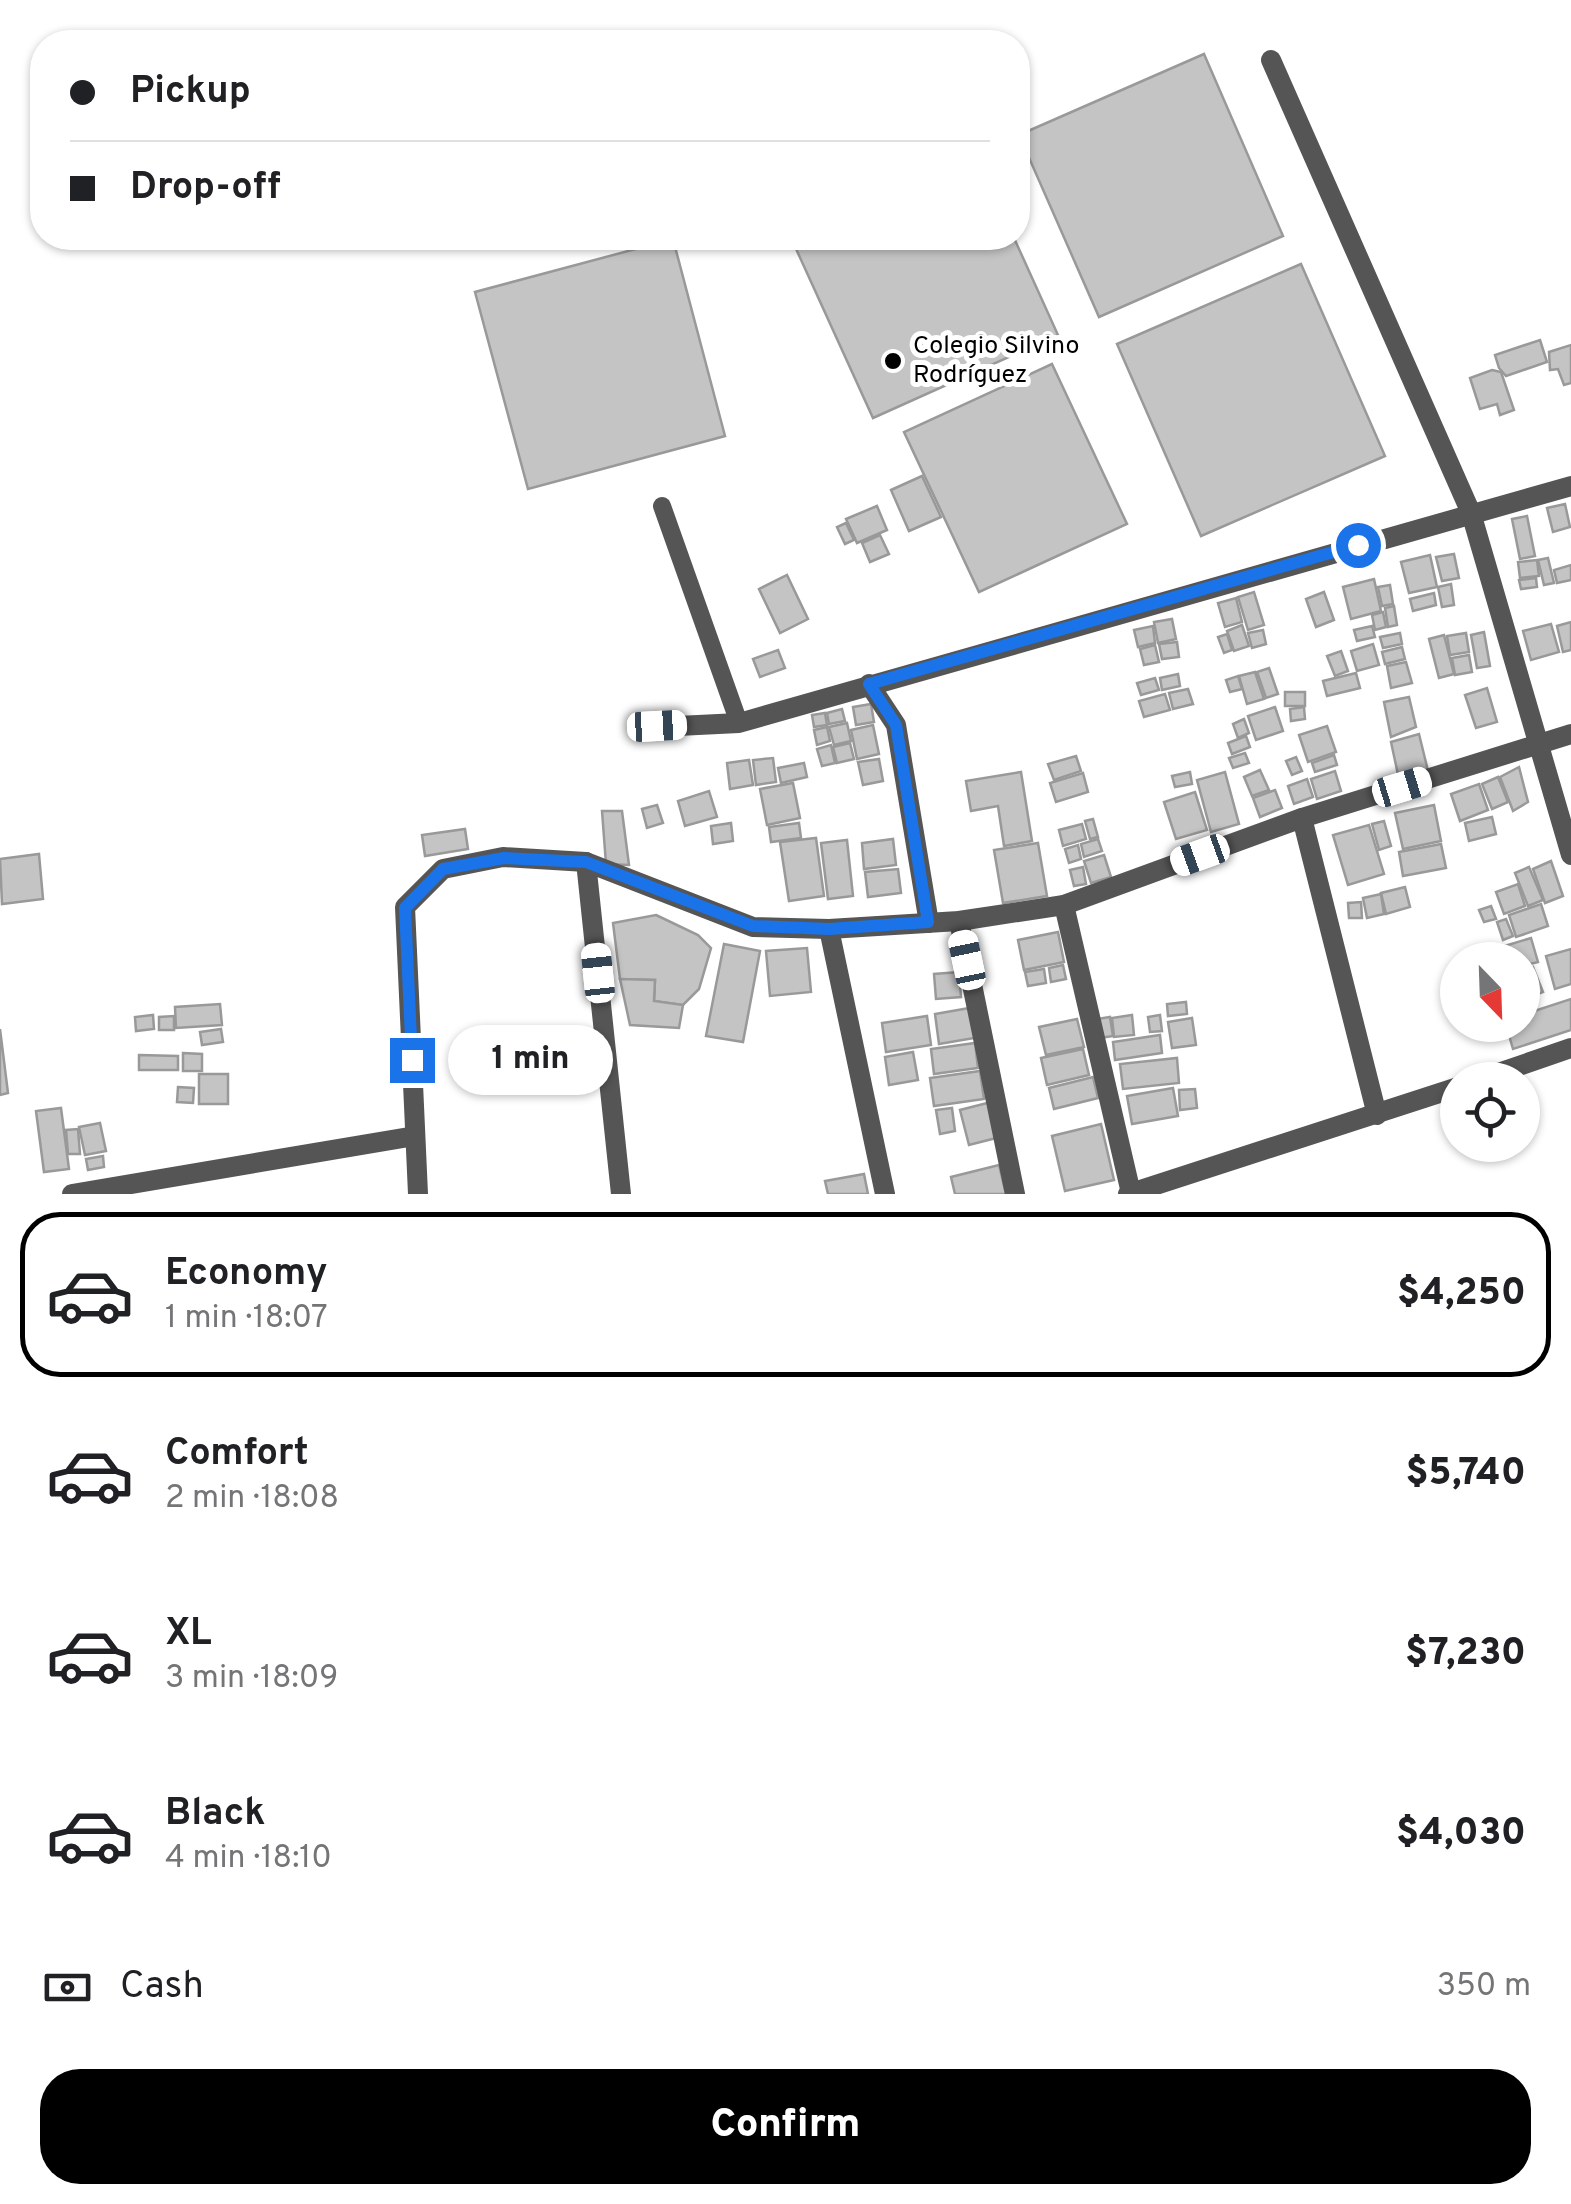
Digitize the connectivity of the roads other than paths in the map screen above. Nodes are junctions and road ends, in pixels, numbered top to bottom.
1 (1271, 60) dead end
2 (1571, 486) edge
3 (662, 506) dead end
4 (1471, 514) junction
5 (869, 684) junction
6 (738, 723) junction
7 (657, 726) dead end
8 (1571, 734) edge
9 (1536, 745) junction
10 (1302, 818) junction
11 (1571, 854) edge
12 (586, 862) junction
13 (1064, 905) junction
14 (928, 922) junction
15 (959, 922) junction
16 (829, 929) junction
17 (1571, 1048) edge
18 (1530, 1062) edge
19 (1440, 1093) edge
20 (1377, 1115) junction
21 (415, 1136) junction
22 (131, 1189) edge
23 (72, 1194) edge
24 (418, 1194) edge
25 (621, 1194) edge
26 (885, 1194) edge
27 (1016, 1194) edge
28 (1129, 1194) edge

1 - 4 street
2 - 4 street
3 - 6 lane
4 - 5 street
4 - 9 street
5 - 6 street
5 - 14 street
6 - 7 street
8 - 9 street
9 - 10 street
9 - 11 street
10 - 13 street
10 - 20 street
12 - 16 street
12 - 21 street
12 - 25 street
13 - 15 street
13 - 28 street
14 - 15 street
14 - 16 street
15 - 27 street
16 - 26 street
17 - 18 street
19 - 20 street
20 - 28 street
21 - 22 street
21 - 24 street
22 - 23 street

